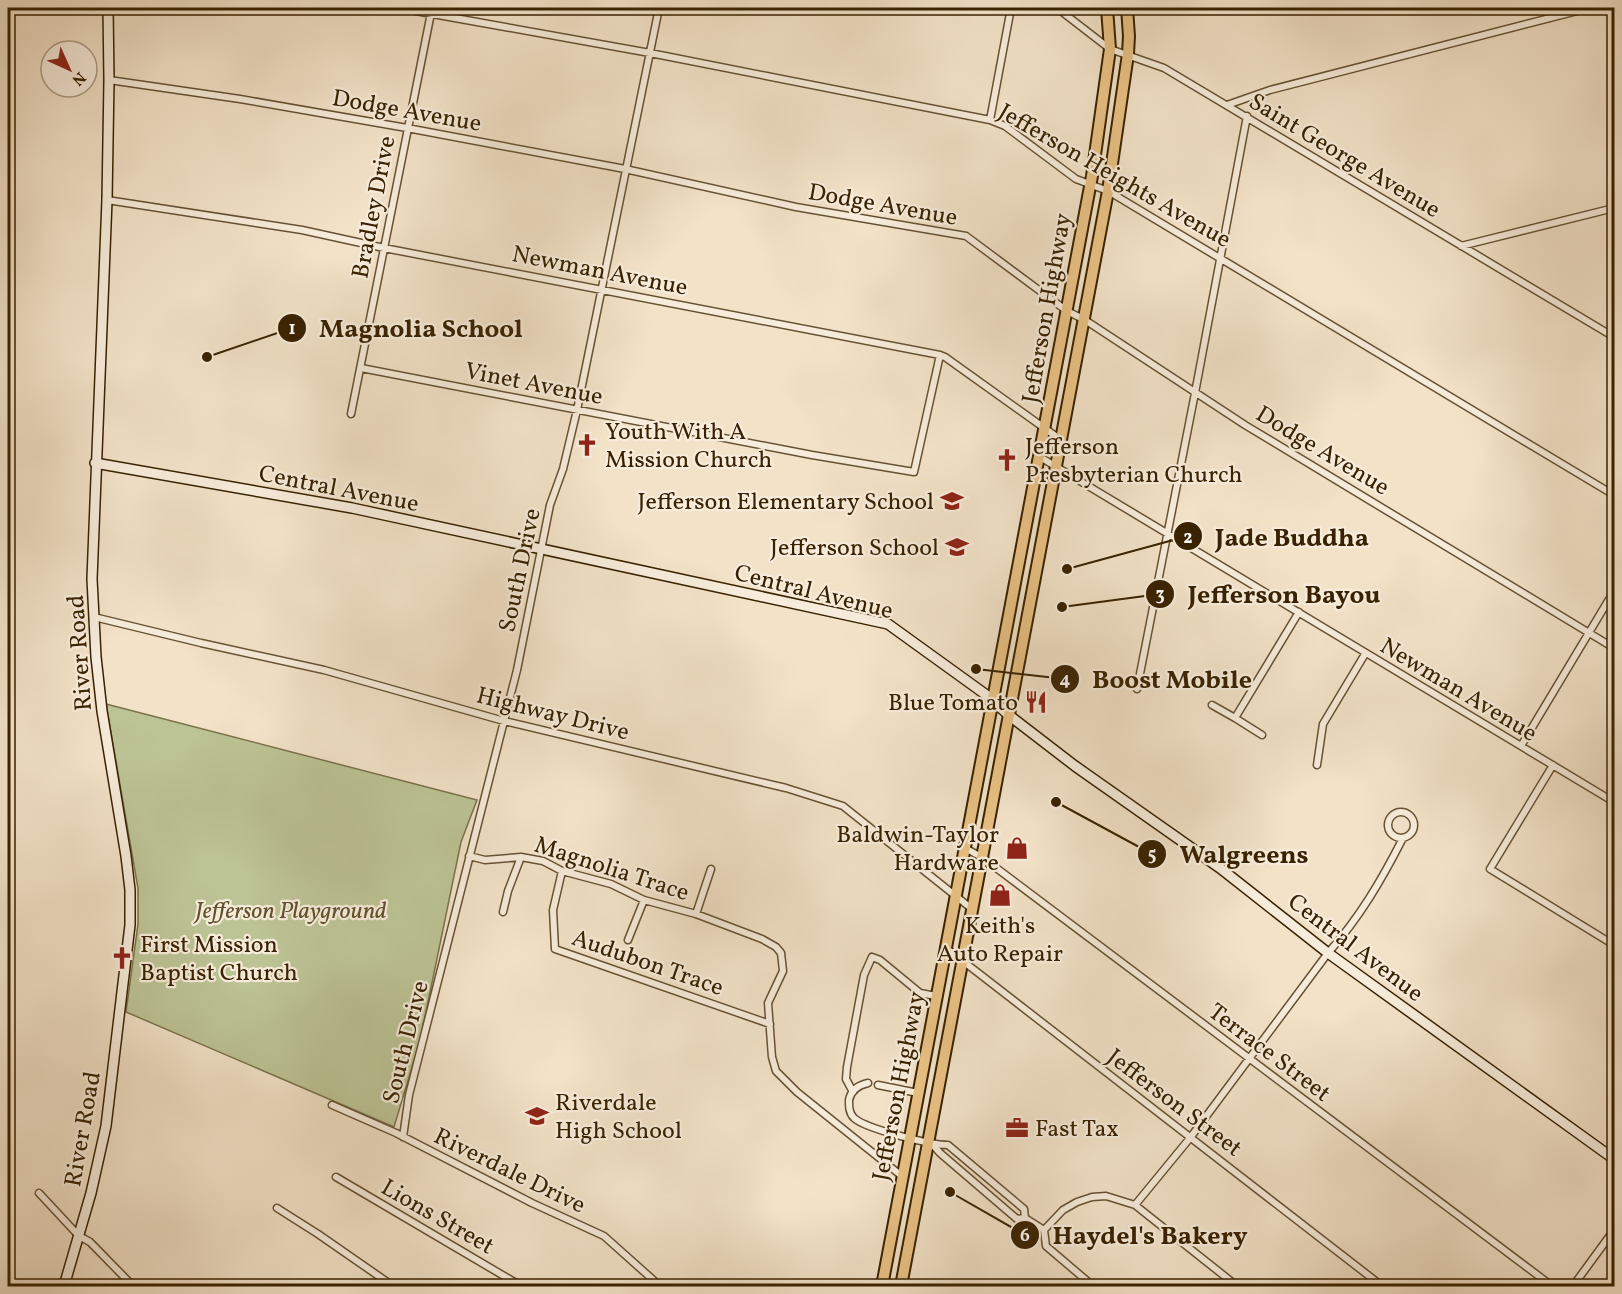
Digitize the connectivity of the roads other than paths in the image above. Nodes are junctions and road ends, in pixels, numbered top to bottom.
1 (108, 8) edge
2 (399, 8) edge
3 (659, 8) edge
4 (1011, 8) edge
5 (1057, 8) edge
6 (1107, 8) edge
7 (1127, 8) edge
8 (1589, 8) edge
9 (432, 10) edge
10 (1110, 49) junction
11 (650, 53) junction
12 (1128, 54) junction
13 (109, 80) junction
14 (1227, 105) junction
15 (1247, 116) junction
16 (990, 120) junction
17 (407, 128) junction
18 (625, 169) junction
19 (1090, 183) junction
20 (1108, 191) junction
21 (106, 200) junction
22 (1614, 208) edge
23 (1461, 246) junction
24 (384, 248) junction
25 (1220, 257) junction
26 (602, 289) junction
27 (1067, 311) junction
28 (1085, 320) junction
29 (1614, 338) edge
30 (940, 355) junction
31 (361, 368) junction
32 (1195, 393) junction
33 (577, 410) junction
34 (351, 414) dead end
35 (1045, 429) junction
36 (1061, 440) junction
37 (1040, 457) junction
38 (95, 463) junction
39 (1056, 467) junction
40 (1614, 495) edge
41 (1167, 533) junction
42 (541, 549) junction
43 (1614, 591) edge
44 (1299, 612) junction
45 (94, 617) junction
46 (1589, 633) junction
47 (1614, 648) edge
48 (1365, 654) junction
49 (1137, 689) dead end
50 (992, 701) junction
51 (1212, 705) dead end
52 (1010, 716) junction
53 (1235, 718) junction
54 (504, 721) junction
55 (1262, 735) dead end
56 (1521, 746) junction
57 (1317, 765) dead end
58 (1553, 765) junction
59 (1614, 802) edge
60 (1403, 838) junction
61 (965, 848) junction
62 (469, 856) junction
63 (521, 857) junction
64 (982, 858) junction
65 (711, 869) dead end
66 (562, 872) junction
67 (955, 897) junction
68 (644, 900) junction
69 (972, 909) junction
70 (502, 912) dead end
71 (696, 914) junction
72 (628, 940) dead end
73 (1614, 945) edge
74 (945, 948) junction
75 (1328, 953) junction
76 (962, 961) junction
77 (936, 996) junction
78 (770, 1024) junction
79 (1250, 1060) junction
80 (868, 1083) dead end
81 (878, 1085) dead end
82 (853, 1092) junction
83 (918, 1093) junction
84 (332, 1105) dead end
85 (403, 1137) junction
86 (910, 1137) junction
87 (1190, 1138) junction
88 (931, 1144) junction
89 (1614, 1159) edge
90 (336, 1177) dead end
91 (903, 1177) junction
92 (39, 1193) dead end
93 (1135, 1205) junction
94 (277, 1208) dead end
95 (1025, 1218) junction
96 (1044, 1230) junction
97 (1614, 1230) edge
98 (79, 1236) junction
99 (64, 1287) edge
100 (133, 1287) edge
101 (393, 1287) edge
102 (521, 1287) edge
103 (660, 1287) edge
104 (882, 1287) edge
105 (901, 1287) edge
106 (1093, 1287) edge
107 (1237, 1287) edge
108 (1382, 1287) edge
109 (1552, 1287) edge
110 (1573, 1287) edge

1 - 13 main road, River Road
2 - 9 street, Jefferson Heights Avenue
3 - 11 street, South Drive
4 - 16 street
5 - 10 street, Saint George Avenue
6 - 10 main road, Jefferson Highway
7 - 12 main road, Jefferson Highway
8 - 14 street
9 - 11 street, Jefferson Heights Avenue
9 - 17 street, Bradley Drive
10 - 12 street, Saint George Avenue
10 - 19 main road, Jefferson Highway
11 - 16 street, Jefferson Heights Avenue
11 - 18 street, South Drive
12 - 14 street, Saint George Avenue
12 - 20 main road, Jefferson Highway
13 - 17 street, Dodge Avenue
13 - 21 main road, River Road
14 - 15 street, Saint George Avenue
15 - 23 street, Saint George Avenue
15 - 25 street
16 - 19 street, Jefferson Heights Avenue
17 - 18 street, Dodge Avenue
17 - 24 street, Bradley Drive
18 - 26 street, South Drive
18 - 27 street, Dodge Avenue
19 - 20 street, Jefferson Heights Avenue
19 - 27 main road, Jefferson Highway
20 - 25 street, Jefferson Heights Avenue
20 - 28 main road, Jefferson Highway
21 - 24 street, Newman Avenue
21 - 38 main road, River Road
22 - 23 street
23 - 29 street, Saint George Avenue
24 - 26 street, Newman Avenue
24 - 31 street, Bradley Drive
25 - 32 street
25 - 40 street, Jefferson Heights Avenue
26 - 30 street, Newman Avenue
26 - 33 street, South Drive
27 - 28 street, Dodge Avenue
27 - 35 main road, Jefferson Highway
28 - 32 street, Dodge Avenue
28 - 36 main road, Jefferson Highway
30 - 33 street, Vinet Avenue
30 - 35 street, Newman Avenue
31 - 33 street, Vinet Avenue
31 - 34 street, Bradley Drive
32 - 41 street
32 - 46 street, Dodge Avenue
33 - 42 street, South Drive
35 - 36 street, Newman Avenue
35 - 37 main road, Jefferson Highway
36 - 39 main road, Jefferson Highway
37 - 39 street, Newman Avenue
37 - 50 main road, Jefferson Highway
38 - 42 main road, Central Avenue
38 - 45 main road, River Road
39 - 41 street, Newman Avenue
39 - 52 main road, Jefferson Highway
41 - 44 street, Newman Avenue
41 - 49 street
42 - 50 main road, Central Avenue
42 - 54 street, South Drive
43 - 46 street
44 - 48 street, Newman Avenue
44 - 53 street
45 - 54 street, Highway Drive
45 - 98 main road, River Road
46 - 47 street, Dodge Avenue
46 - 56 street
48 - 56 street, Newman Avenue
48 - 57 street
50 - 52 main road, Central Avenue
50 - 61 main road, Jefferson Highway
51 - 53 street
52 - 64 main road, Jefferson Highway
52 - 75 main road, Central Avenue
53 - 55 street
54 - 62 street, South Drive
54 - 67 street, Highway Drive
56 - 58 street, Newman Avenue
58 - 59 street, Newman Avenue
58 - 73 street
60 - 60 street
60 - 75 street
61 - 64 street, Terrace Street
61 - 67 main road, Jefferson Highway
62 - 63 street, Magnolia Trace
62 - 85 street, South Drive
63 - 66 street, Magnolia Trace
63 - 70 street
64 - 69 main road, Jefferson Highway
64 - 79 street, Terrace Street
65 - 71 street, Magnolia Trace
66 - 68 street, Magnolia Trace
66 - 78 street, Audubon Trace
67 - 69 street, Highway Drive
67 - 74 main road, Jefferson Highway
68 - 71 street, Magnolia Trace
68 - 72 street
69 - 76 main road, Jefferson Highway
71 - 78 street
74 - 76 street, Jefferson Street
74 - 77 main road, Jefferson Highway
75 - 79 street
75 - 89 main road, Central Avenue
76 - 87 street, Jefferson Street
76 - 88 main road, Jefferson Highway
77 - 82 street
77 - 83 main road, Jefferson Highway
78 - 91 street
79 - 87 street
79 - 109 street, Terrace Street
80 - 82 street
81 - 83 street
82 - 86 street
83 - 86 main road, Jefferson Highway
84 - 85 street, Riverdale Drive
85 - 103 street, Riverdale Drive
86 - 88 street
86 - 91 main road, Jefferson Highway
87 - 93 street
87 - 108 street, Jefferson Street
88 - 95 street
88 - 95 street
88 - 105 main road, Jefferson Highway
90 - 102 street, Lions Street
91 - 104 main road, Jefferson Highway
92 - 98 street
93 - 96 street
93 - 107 street
94 - 101 street
95 - 96 street
96 - 106 street
97 - 110 street
98 - 99 main road, River Road
98 - 100 street

